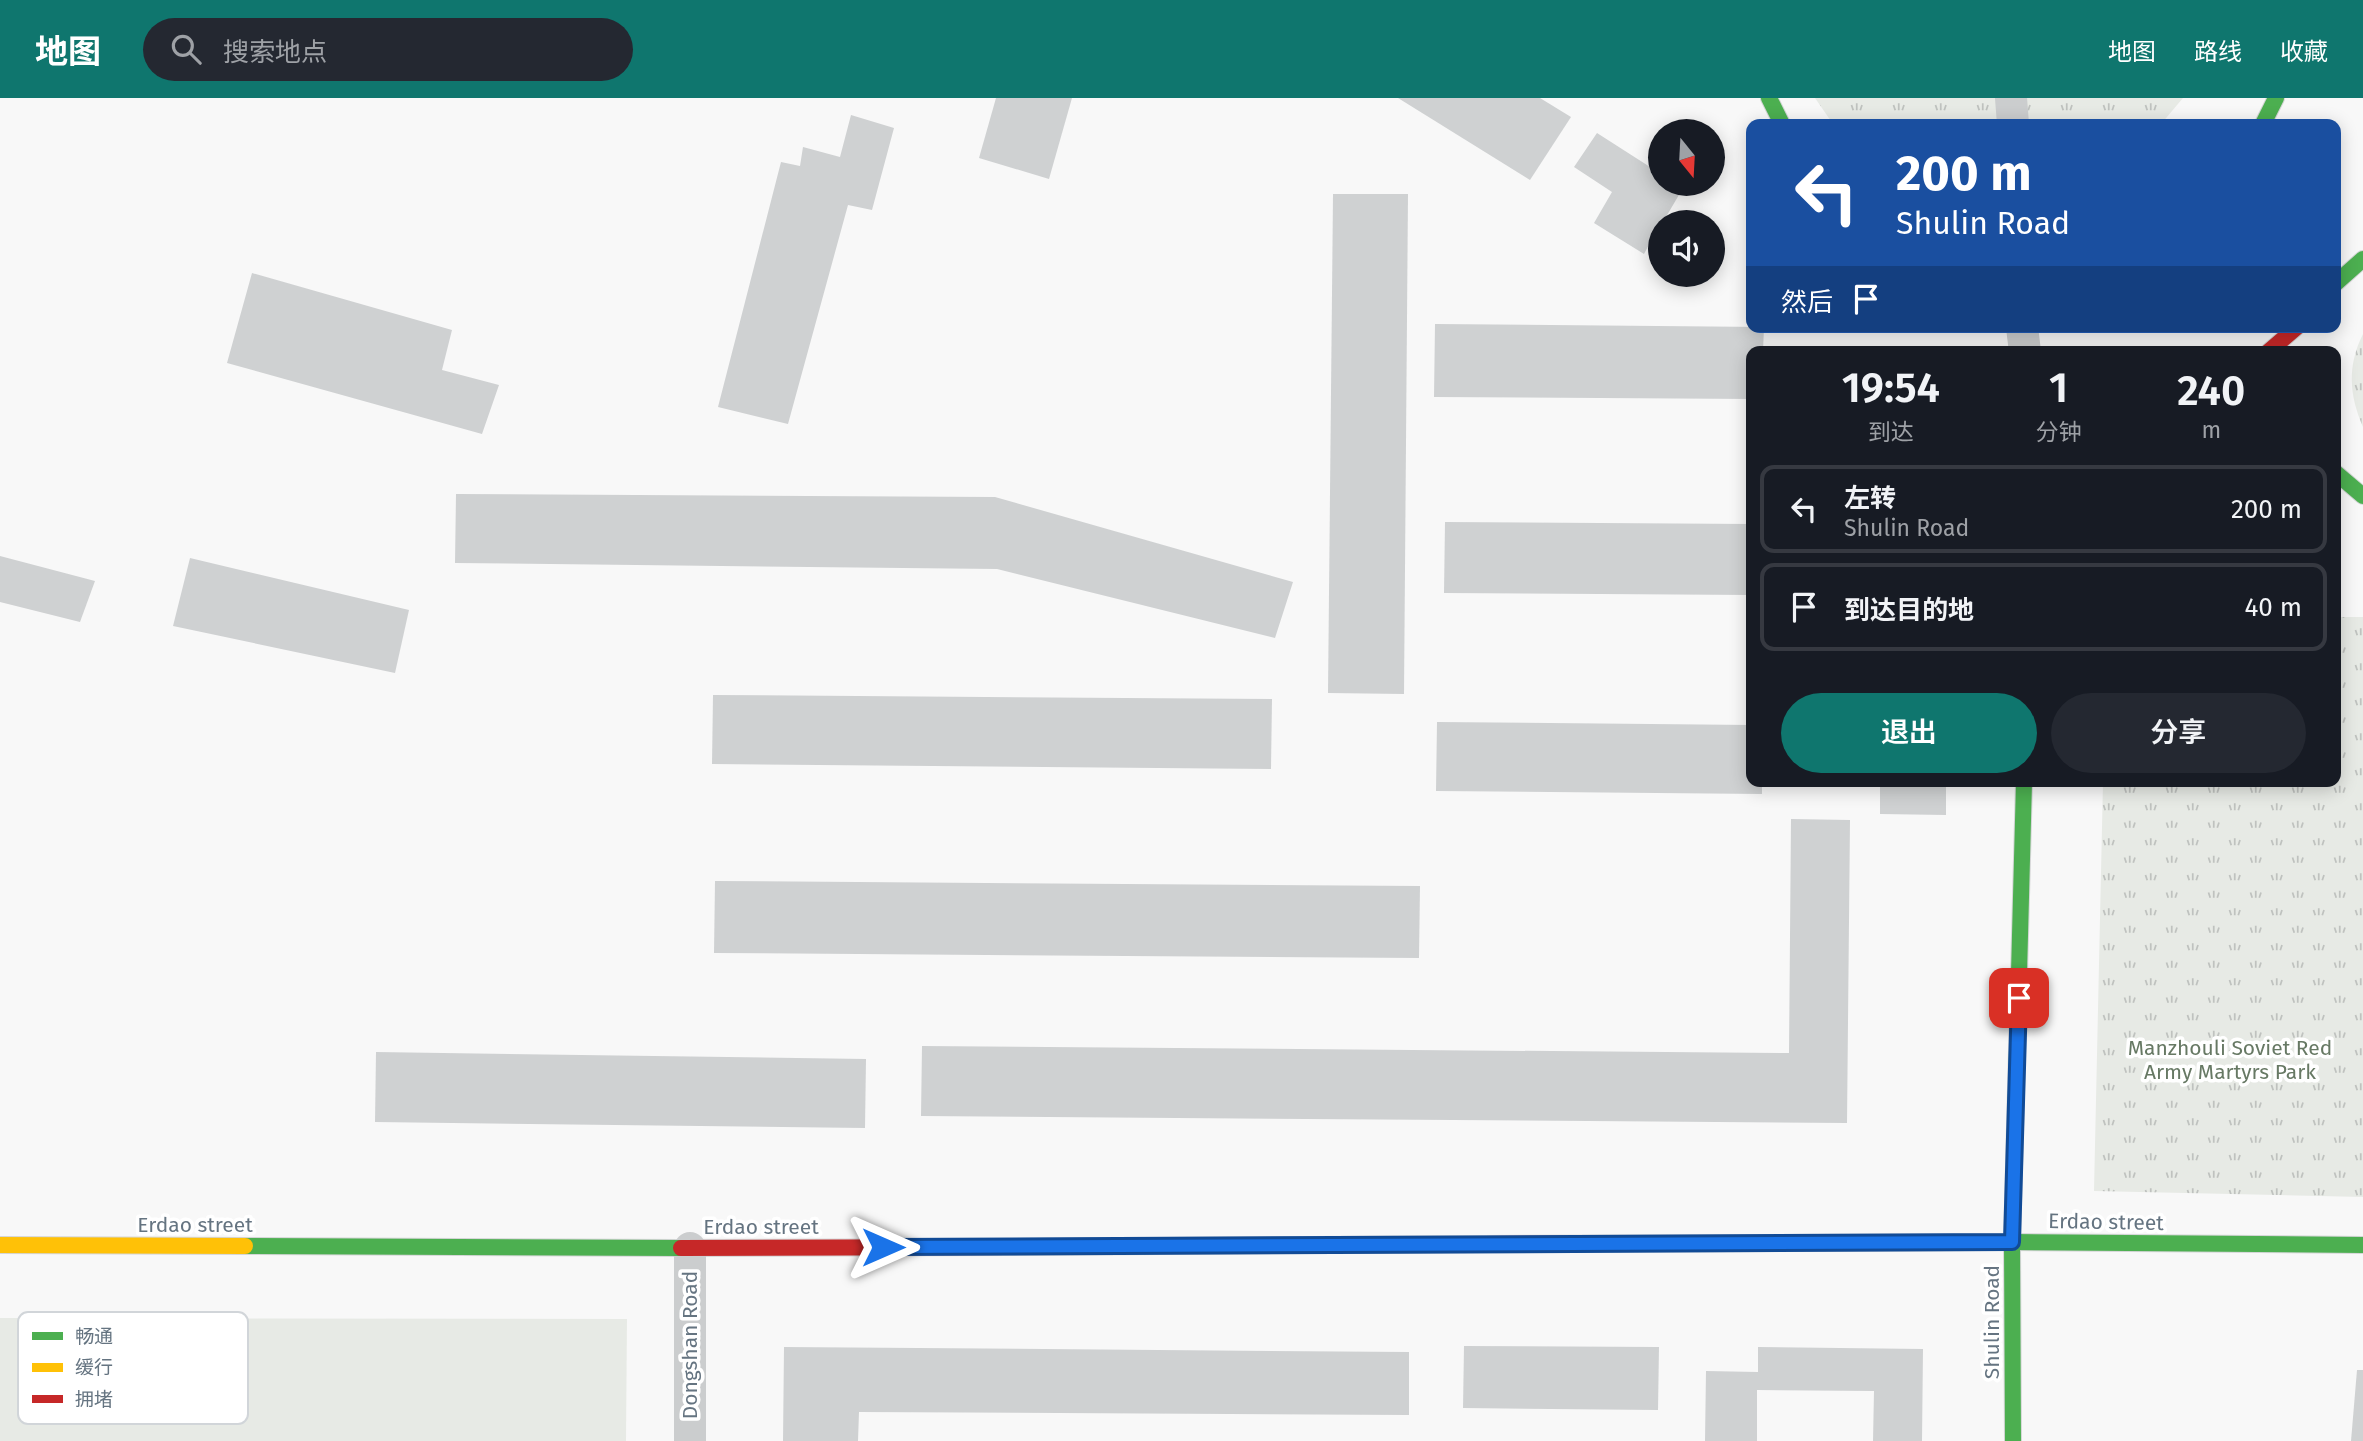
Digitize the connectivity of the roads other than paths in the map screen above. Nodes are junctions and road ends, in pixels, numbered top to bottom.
1 (1769, 98) edge
2 (2011, 98) edge
3 (2276, 98) edge
4 (1780, 119) edge
5 (2013, 119) edge
6 (2266, 119) edge
7 (2363, 249) edge
8 (2363, 259) edge
9 (2341, 277) edge
10 (2341, 278) edge
11 (2290, 333) edge
12 (2307, 333) edge
13 (2303, 344) dead end
14 (2274, 346) edge
15 (2341, 477) edge
16 (2363, 496) edge
17 (2024, 787) edge
18 (2012, 1242) junction
19 (0, 1245) edge
20 (2363, 1245) edge
21 (690, 1248) junction
22 (690, 1441) edge
23 (2013, 1441) edge

1 - 4 street
2 - 5 street
3 - 6 street
7 - 9 street
8 - 10 street
11 - 14 street
12 - 13 street
15 - 16 street
17 - 18 street, Shulin Road
18 - 20 street, Erdao street
18 - 21 street, Erdao street
18 - 23 street, Shulin Road
19 - 21 street, Erdao street
21 - 22 street, Dongshan Road

